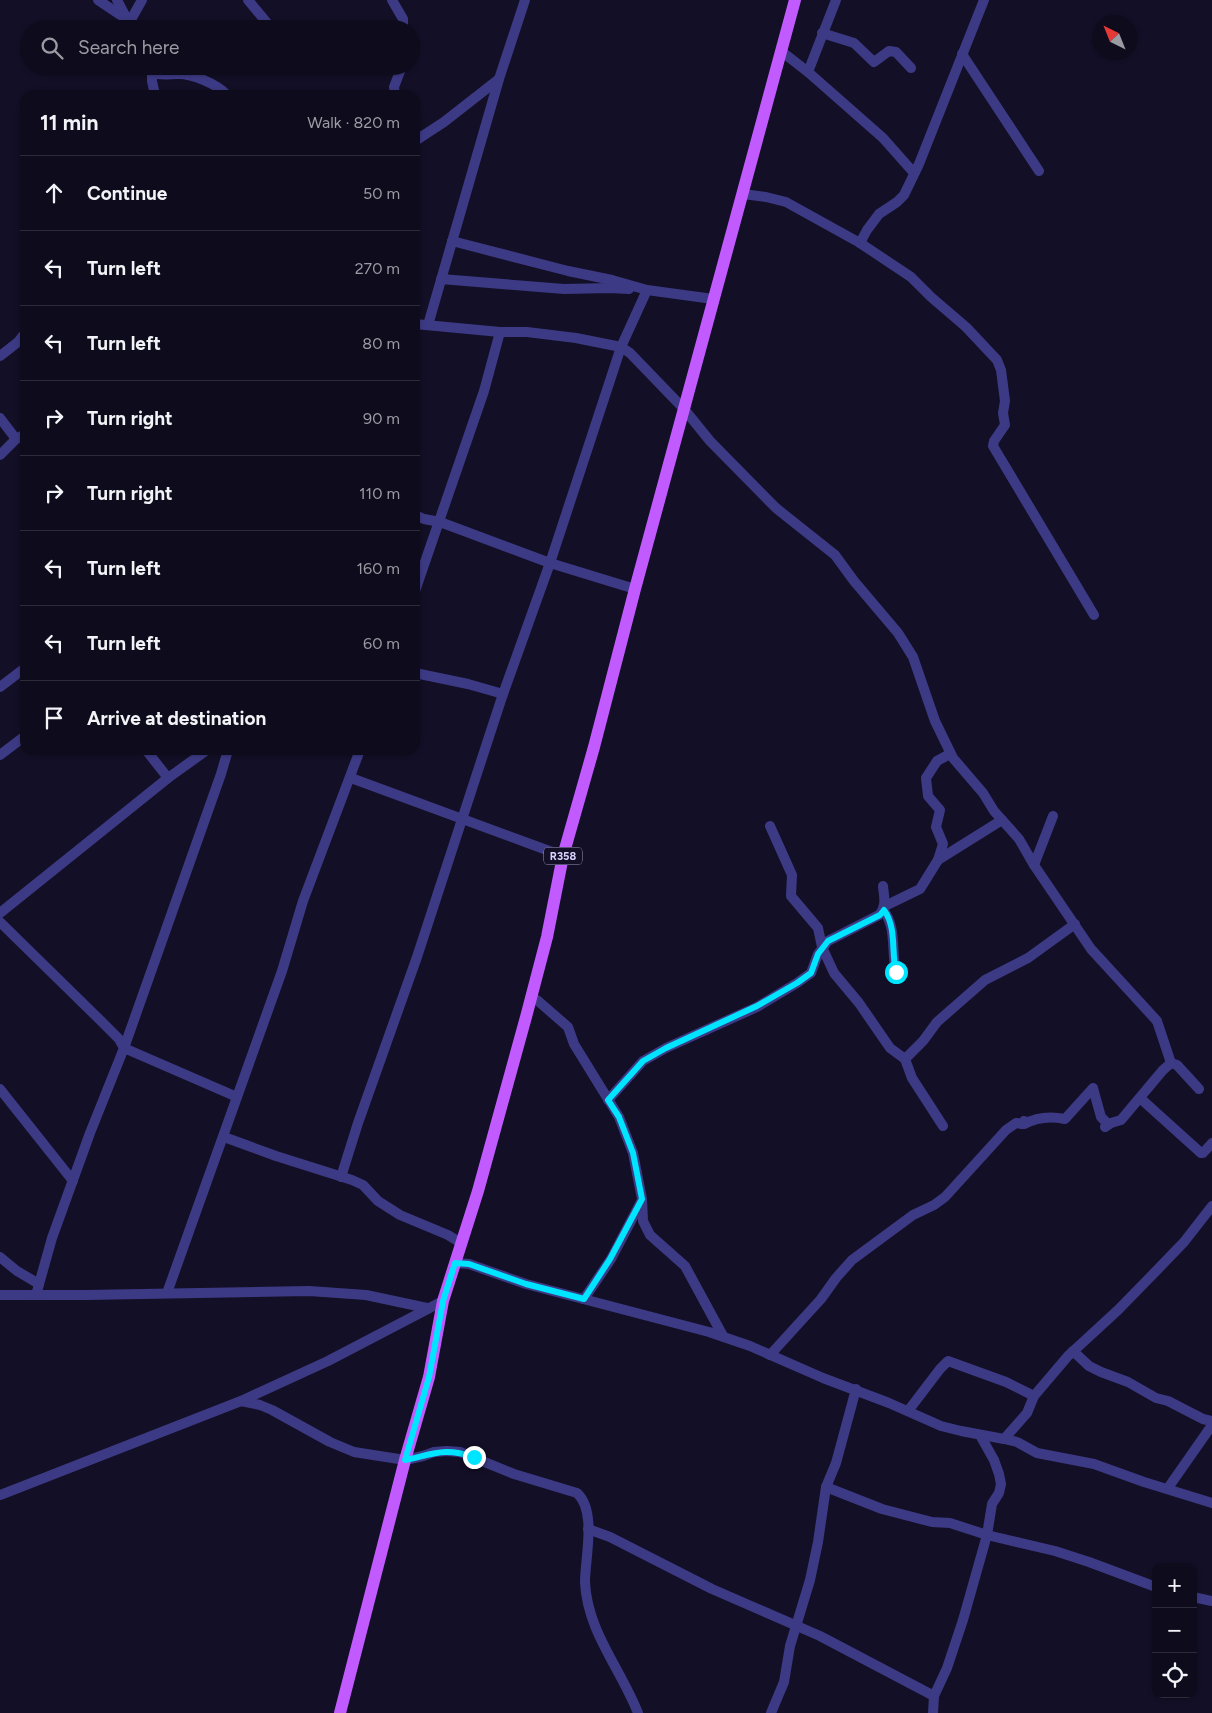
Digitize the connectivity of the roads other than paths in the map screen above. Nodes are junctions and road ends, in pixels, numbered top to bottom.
1 (98, 0) edge
2 (117, 0) edge
3 (142, 0) edge
4 (248, 0) edge
5 (392, 0) edge
6 (525, 0) edge
7 (795, 0) edge
8 (836, 0) edge
9 (984, 0) edge
10 (124, 20) edge
11 (128, 20) edge
12 (134, 20) edge
13 (265, 20) edge
14 (403, 20) edge
15 (822, 33) junction
16 (780, 51) junction
17 (962, 54) junction
18 (911, 68) dead end
19 (808, 72) junction
20 (152, 75) edge
21 (185, 75) edge
22 (399, 75) edge
23 (499, 79) junction
24 (154, 90) edge
25 (220, 90) edge
26 (394, 90) edge
27 (420, 138) edge
28 (1039, 171) dead end
29 (914, 173) junction
30 (743, 194) junction
31 (452, 241) junction
32 (860, 243) junction
33 (441, 279) junction
34 (646, 291) junction
35 (713, 300) junction
36 (420, 324) edge
37 (428, 325) junction
38 (500, 332) junction
39 (20, 339) edge
40 (621, 347) junction
41 (0, 356) edge
42 (684, 409) junction
43 (0, 418) edge
44 (0, 431) edge
45 (20, 435) edge
46 (20, 436) edge
47 (20, 437) edge
48 (0, 456) edge
49 (420, 517) edge
50 (440, 522) junction
51 (550, 563) junction
52 (420, 577) edge
53 (635, 589) junction
54 (1094, 615) dead end
55 (20, 672) edge
56 (420, 674) edge
57 (0, 687) edge
58 (503, 694) junction
59 (20, 740) edge
60 (950, 754) junction
61 (0, 755) edge
62 (150, 755) edge
63 (200, 755) edge
64 (227, 755) edge
65 (358, 755) edge
66 (168, 778) junction
67 (351, 778) junction
68 (1053, 816) dead end
69 (462, 819) junction
70 (1002, 820) junction
71 (770, 826) dead end
72 (563, 856) junction
73 (938, 860) junction
74 (1034, 866) junction
75 (883, 886) dead end
76 (884, 908) junction
77 (0, 913) edge
78 (0, 922) edge
79 (1075, 924) junction
80 (822, 947) junction
81 (896, 972) dead end
82 (530, 998) junction
83 (124, 1048) junction
84 (905, 1059) junction
85 (1171, 1063) junction
86 (0, 1089) edge
87 (1199, 1090) dead end
88 (237, 1097) junction
89 (1140, 1098) junction
90 (608, 1100) junction
91 (943, 1126) dead end
92 (224, 1137) junction
93 (1212, 1143) edge
94 (341, 1177) junction
95 (73, 1181) junction
96 (642, 1199) junction
97 (1212, 1206) edge
98 (461, 1243) junction
99 (0, 1257) edge
100 (455, 1263) junction
101 (38, 1284) junction
102 (167, 1293) junction
103 (0, 1295) edge
104 (36, 1295) junction
105 (584, 1299) junction
106 (443, 1301) junction
107 (427, 1308) junction
108 (723, 1336) junction
109 (1073, 1350) junction
110 (770, 1355) junction
111 (856, 1389) junction
112 (1034, 1396) junction
113 (241, 1401) junction
114 (908, 1411) junction
115 (1212, 1421) edge
116 (1212, 1425) edge
117 (980, 1435) junction
118 (1004, 1438) junction
119 (405, 1460) junction
120 (826, 1488) junction
121 (1168, 1488) junction
122 (0, 1495) edge
123 (1212, 1503) edge
124 (588, 1529) junction
125 (987, 1535) junction
126 (1152, 1586) edge
127 (1197, 1598) edge
128 (1212, 1600) edge
129 (797, 1626) junction
130 (934, 1696) junction
131 (340, 1713) edge
132 (638, 1713) edge
133 (771, 1713) edge
134 (933, 1713) edge

1 - 10 street
2 - 11 street
3 - 12 street
4 - 13 street
5 - 14 street
6 - 23 street
7 - 16 main road, R358
8 - 15 street
9 - 17 street
15 - 18 street
15 - 19 street
16 - 19 street
16 - 30 main road, R358
17 - 28 street
17 - 29 street
19 - 29 street
20 - 24 street
21 - 25 street
22 - 26 street
23 - 27 street
23 - 31 street
29 - 32 street
30 - 32 street
30 - 35 main road, R358
31 - 33 street
31 - 34 street
32 - 54 street
33 - 34 street
33 - 37 street
34 - 35 street
34 - 40 street
35 - 42 main road, R358
36 - 37 street
37 - 38 street
38 - 40 street
38 - 50 street
39 - 41 street
40 - 42 street
40 - 51 street
42 - 53 main road, R358
42 - 60 street
43 - 45 street
44 - 46 street
47 - 48 street
49 - 50 street
50 - 51 street
50 - 52 street
51 - 53 street
51 - 58 street
53 - 72 main road, R358
55 - 57 street
56 - 58 street
58 - 69 street
59 - 61 street
60 - 70 street
60 - 73 street
62 - 66 street
63 - 66 street
64 - 83 street
65 - 67 street
66 - 77 street
67 - 69 street
67 - 88 street
68 - 74 street
69 - 72 street
69 - 94 street
70 - 73 street
70 - 74 street
71 - 80 street
72 - 82 main road, R358
73 - 76 street
74 - 79 street
75 - 76 street
76 - 80 street
76 - 81 street
78 - 83 street
79 - 84 street
79 - 85 street
80 - 84 street
80 - 90 street
82 - 90 street
82 - 98 main road, R358
83 - 88 street
83 - 95 street
84 - 91 street
85 - 87 street
85 - 89 street
86 - 95 street
88 - 92 street
89 - 93 street
89 - 110 street
90 - 96 street
92 - 94 street
92 - 102 street
94 - 98 street
95 - 101 street
96 - 105 street
96 - 108 street
97 - 109 street
98 - 100 main road, R358
99 - 101 street
100 - 105 street
100 - 106 main road, R358
101 - 104 street
102 - 104 street
102 - 107 street
103 - 104 street
105 - 108 street
106 - 107 street
106 - 119 main road, R358
107 - 113 street
108 - 110 street
109 - 112 street
109 - 115 street
110 - 111 street
111 - 114 street
111 - 120 street
112 - 114 street
112 - 118 street
113 - 119 street
113 - 122 street
114 - 117 street
116 - 121 street
117 - 118 street
117 - 125 street
118 - 121 street
119 - 124 street
119 - 131 main road, R358
120 - 125 street
120 - 129 street
121 - 123 street
124 - 129 street
124 - 132 street
125 - 126 street
125 - 130 street
127 - 128 street
129 - 130 street
129 - 133 street
130 - 134 street

